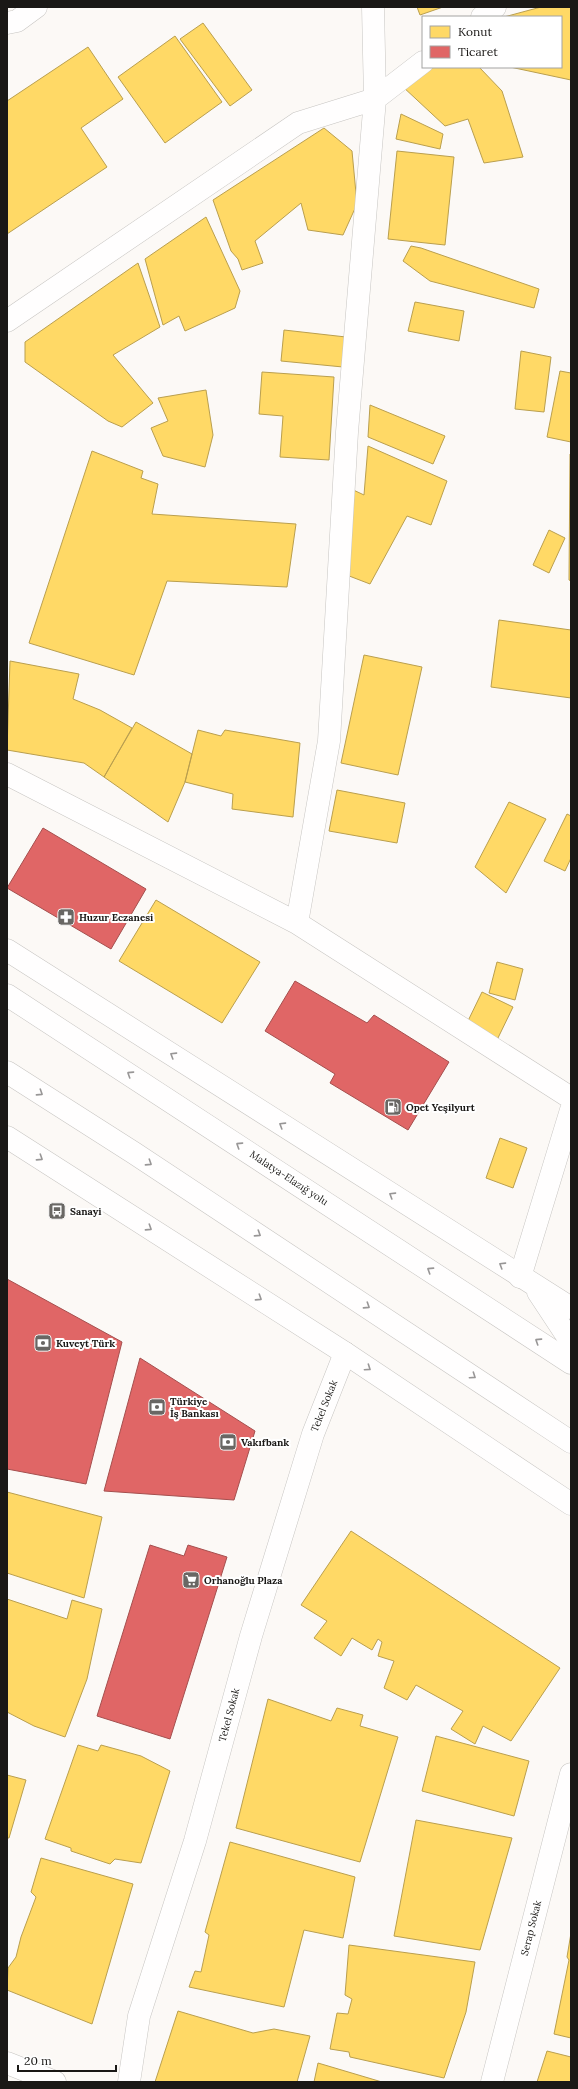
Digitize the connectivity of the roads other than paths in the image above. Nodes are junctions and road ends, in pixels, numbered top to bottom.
1 (36, 7) edge
2 (373, 7) edge
3 (495, 7) edge
4 (483, 16) edge
5 (7, 23) edge
6 (422, 63) edge
7 (375, 99) junction
8 (7, 321) edge
9 (7, 774) edge
10 (297, 924) junction
11 (7, 950) edge
12 (7, 994) edge
13 (7, 1072) edge
14 (571, 1098) edge
15 (571, 1110) edge
16 (7, 1137) edge
17 (528, 1281) junction
18 (571, 1308) edge
19 (571, 1342) edge
20 (345, 1353) junction
21 (571, 1362) edge
22 (571, 1442) edge
23 (571, 1504) edge
24 (571, 1774) edge
25 (7, 2063) edge
26 (55, 2082) edge
27 (129, 2082) edge
28 (492, 2082) edge

1 - 5 main road
2 - 7 main road
3 - 4 main road
6 - 7 main road
7 - 8 main road
7 - 10 main road
9 - 10 main road
10 - 14 main road
17 -> 11 main road
21 -> 12 main road, Malatya-Elazığ yolu
13 -> 22 main road
15 - 17 main road
16 -> 20 main road
17 - 18 main road
17 - 19 main road
20 -> 23 main road
20 - 27 main road, Tekel Sokak
24 - 28 main road, Serap Sokak
25 - 26 main road

